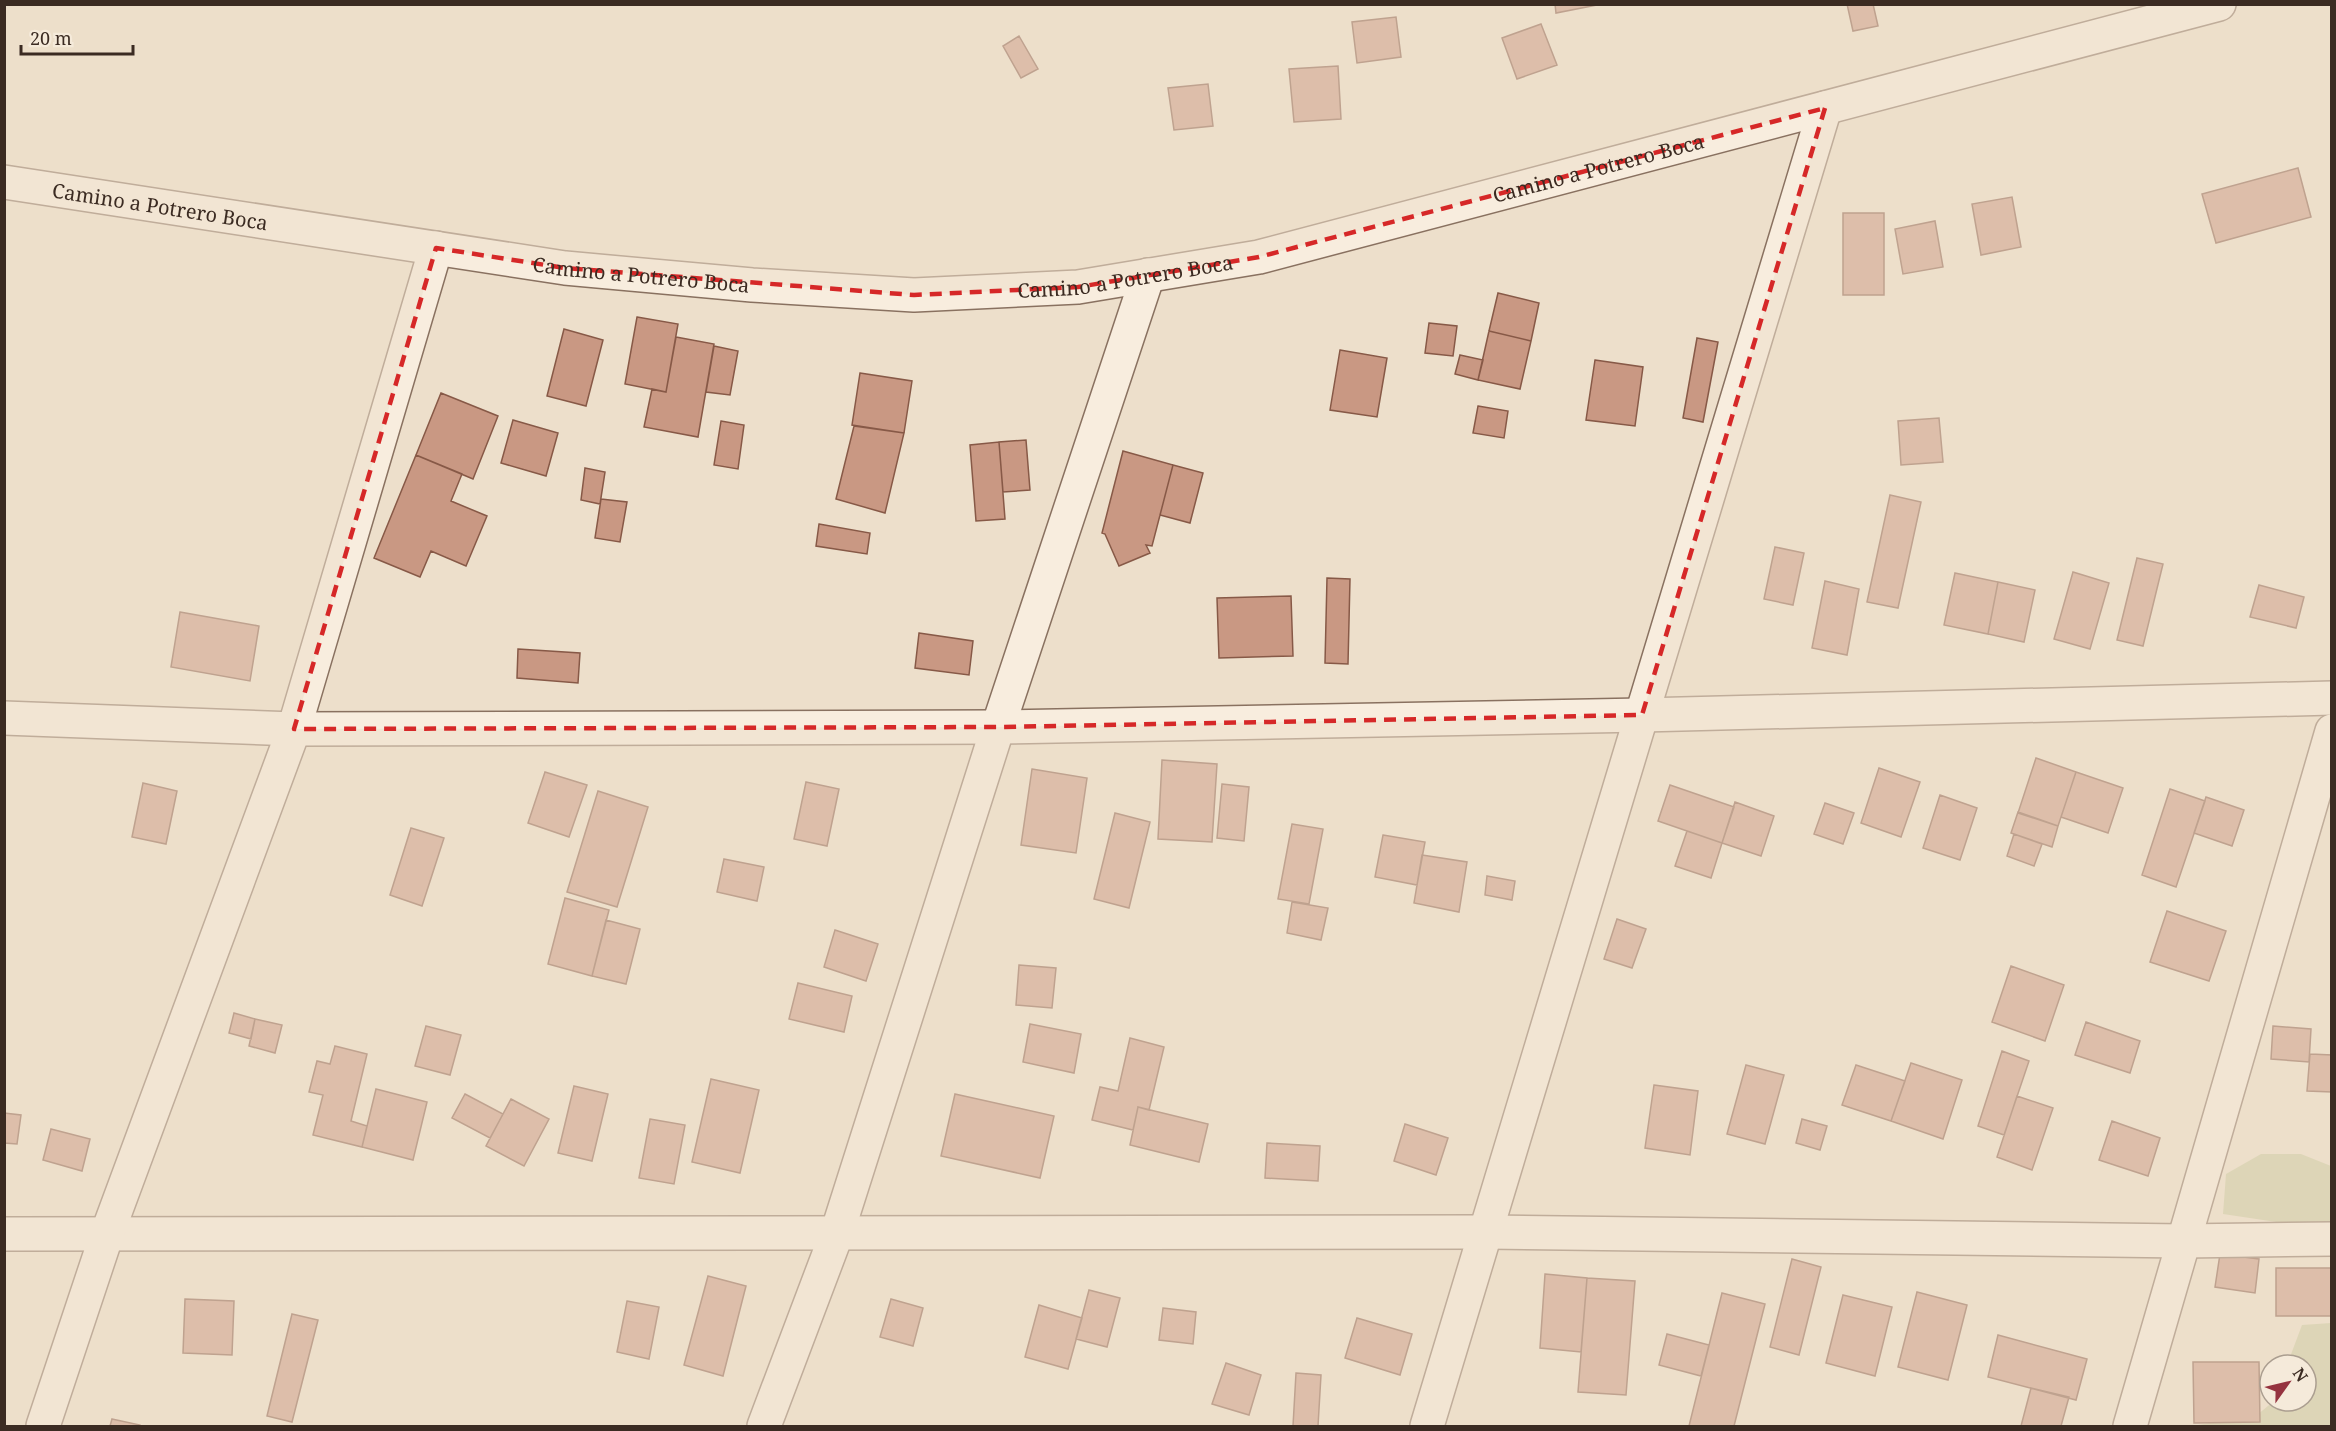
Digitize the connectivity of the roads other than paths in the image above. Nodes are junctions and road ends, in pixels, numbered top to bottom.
1 (2219, 4) edge
2 (1825, 108) junction
3 (4, 182) edge
4 (436, 248) junction
5 (1148, 276) junction
6 (2331, 698) edge
7 (1642, 715) junction
8 (4, 718) edge
9 (998, 727) junction
10 (294, 729) junction
11 (2331, 731) edge
12 (1487, 1232) junction
13 (837, 1233) junction
14 (4, 1234) edge
15 (107, 1234) junction
16 (2331, 1239) edge
17 (2184, 1241) junction
18 (43, 1426) edge
19 (764, 1426) edge
20 (1427, 1426) edge
21 (2130, 1426) edge

1 - 2 street, Camino a Potrero Boca
2 - 5 street, Camino a Potrero Boca
2 - 7 street
3 - 4 street, Camino a Potrero Boca
4 - 5 street, Camino a Potrero Boca
4 - 10 street
5 - 9 street
6 - 7 street
7 - 9 street
7 - 12 street
8 - 10 street
9 - 10 street
9 - 13 street
10 - 15 street
11 - 17 street
12 - 13 street
12 - 17 street
12 - 20 street
13 - 15 street
13 - 19 street
14 - 15 street
15 - 18 street
16 - 17 street
17 - 21 street

